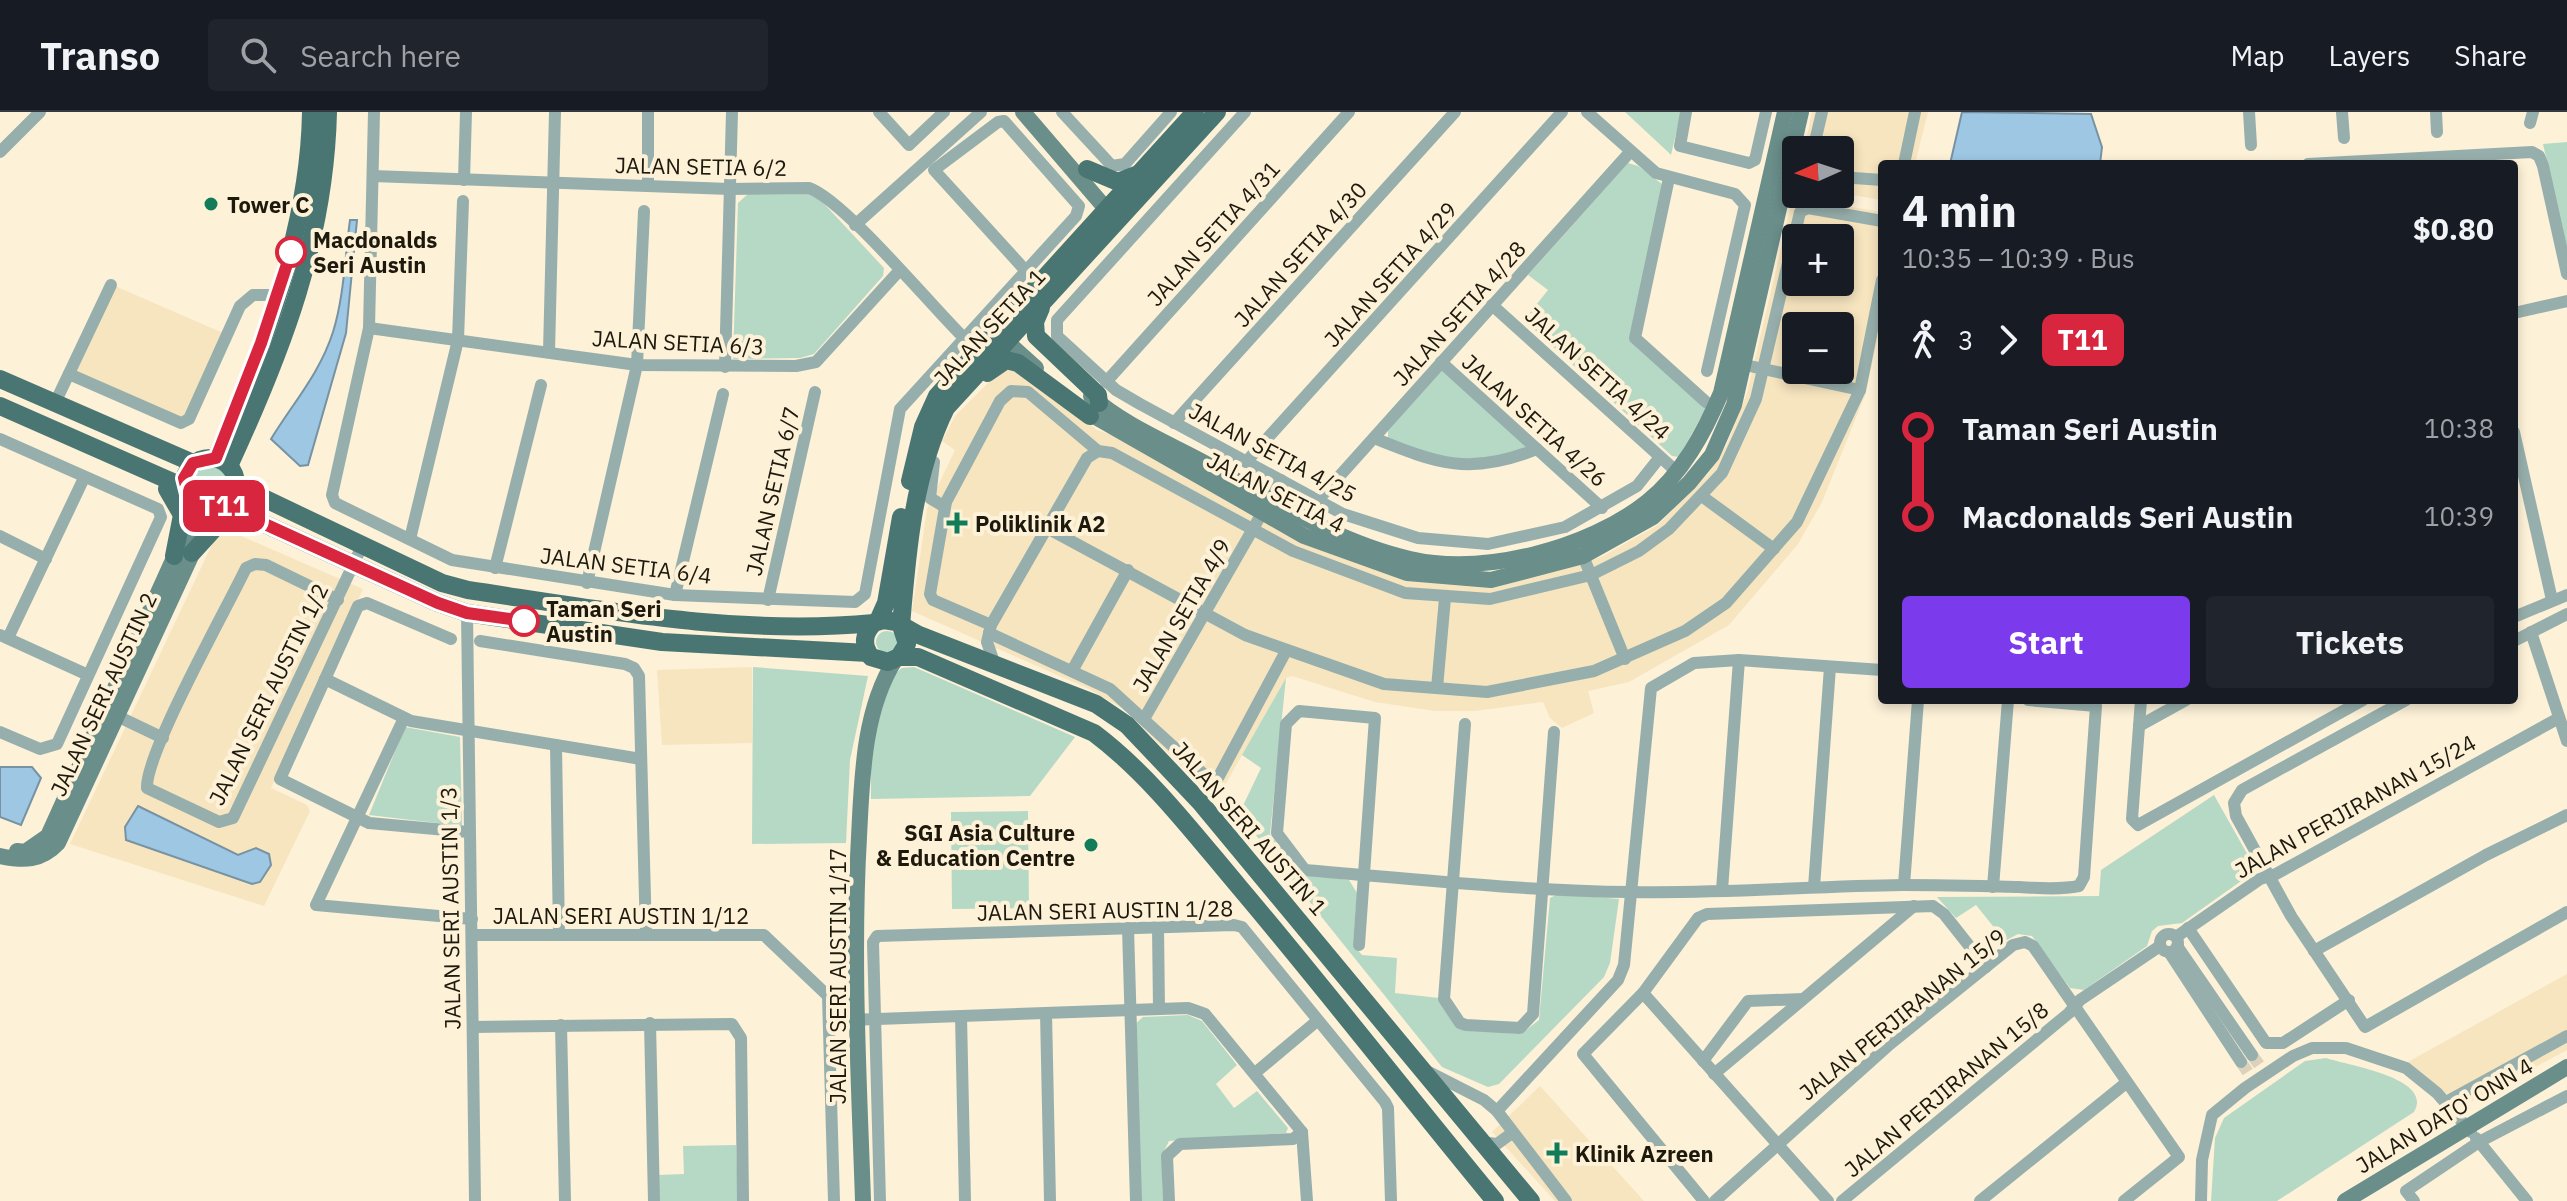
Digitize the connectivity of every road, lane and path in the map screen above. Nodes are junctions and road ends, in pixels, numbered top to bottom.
1 (40, 112) edge
2 (311, 112) edge
3 (328, 112) edge
4 (374, 112) edge
5 (466, 112) edge
6 (555, 112) edge
7 (648, 112) edge
8 (732, 112) edge
9 (879, 112) edge
10 (944, 112) edge
11 (981, 112) edge
12 (1023, 112) edge
13 (1033, 112) edge
14 (1062, 112) edge
15 (1171, 112) edge
16 (1195, 112) edge
17 (1217, 112) edge
18 (1245, 112) edge
19 (1349, 112) edge
20 (1455, 112) edge
21 (1562, 112) edge
22 (1587, 112) edge
23 (1686, 112) edge
24 (1766, 112) edge
25 (1785, 112) edge
26 (1801, 112) edge
27 (1822, 112) edge
28 (1915, 112) edge
29 (2249, 112) edge
30 (2342, 112) edge
31 (2436, 112) edge
32 (2437, 132) dead end
33 (1797, 136) edge
34 (1816, 136) edge
35 (2344, 138) dead end
36 (2251, 145) dead end
37 (0, 152) edge
38 (1630, 152) junction
39 (1905, 160) edge
40 (2452, 160) edge
41 (1087, 169) junction
42 (1140, 173) junction
43 (373, 176) junction
44 (1669, 178) junction
45 (1854, 178) edge
46 (464, 180) junction
47 (1878, 180) edge
48 (553, 183) junction
49 (648, 186) junction
50 (730, 189) junction
51 (463, 201) dead end
52 (1782, 203) edge
53 (644, 211) dead end
54 (1116, 212) junction
55 (1878, 220) edge
56 (855, 225) junction
57 (1086, 259) junction
58 (899, 271) junction
59 (1026, 271) junction
60 (2567, 274) edge
61 (111, 285) dead end
62 (278, 295) junction
63 (1878, 300) edge
64 (2567, 301) edge
65 (1492, 305) junction
66 (2518, 312) edge
67 (369, 328) junction
68 (1006, 330) junction
69 (965, 339) junction
70 (458, 340) junction
71 (549, 352) junction
72 (1441, 362) junction
73 (1736, 363) junction
74 (637, 365) junction
75 (725, 367) junction
76 (1764, 369) junction
77 (1707, 371) dead end
78 (69, 374) junction
79 (0, 379) edge
80 (1106, 382) junction
81 (541, 385) dead end
82 (1860, 390) junction
83 (815, 392) dead end
84 (723, 394) dead end
85 (241, 398) junction
86 (1706, 402) dead end
87 (55, 403) junction
88 (0, 406) edge
89 (946, 408) junction
90 (1094, 410) junction
91 (1174, 423) junction
92 (1374, 438) junction
93 (0, 439) edge
94 (933, 439) junction
95 (144, 442) junction
96 (240, 444) junction
97 (1537, 449) junction
98 (2518, 450) edge
99 (1098, 451) junction
100 (1660, 457) junction
101 (223, 462) junction
102 (1246, 462) junction
103 (193, 463) junction
104 (136, 464) junction
105 (1676, 471) junction
106 (84, 478) junction
107 (1281, 480) junction
108 (236, 485) junction
109 (184, 487) junction
110 (255, 493) junction
111 (1703, 497) junction
112 (1318, 500) junction
113 (1266, 506) junction
114 (945, 507) junction
115 (211, 508) junction
116 (1602, 508) junction
117 (245, 515) junction
118 (1047, 528) junction
119 (1251, 530) junction
120 (0, 536) edge
121 (410, 539) junction
122 (363, 544) junction
123 (1580, 549) junction
124 (1774, 549) junction
125 (183, 555) junction
126 (46, 559) junction
127 (353, 565) junction
128 (495, 568) junction
129 (1128, 570) junction
130 (1591, 575) junction
131 (587, 583) junction
132 (675, 595) junction
133 (2567, 595) edge
134 (1445, 598) junction
135 (338, 600) junction
136 (768, 600) junction
137 (2552, 600) junction
138 (1205, 612) junction
139 (467, 613) junction
140 (2567, 614) edge
141 (2518, 615) edge
142 (876, 622) junction
143 (901, 626) junction
144 (2531, 632) junction
145 (989, 633) junction
146 (4, 636) edge
147 (451, 639) dead end
148 (2518, 639) edge
149 (480, 641) dead end
150 (1286, 651) junction
151 (871, 656) junction
152 (897, 659) junction
153 (1625, 659) junction
154 (1739, 660) junction
155 (995, 665) junction
156 (1830, 667) junction
157 (1878, 670) edge
158 (1072, 671) junction
159 (88, 675) junction
160 (325, 679) junction
161 (1437, 688) junction
162 (1918, 704) edge
163 (2008, 704) edge
164 (2073, 704) edge
165 (2141, 704) edge
166 (2179, 704) edge
167 (2356, 704) edge
168 (2399, 704) edge
169 (117, 716) junction
170 (404, 718) junction
171 (2559, 718) junction
172 (1144, 719) junction
173 (1465, 724) dead end
174 (2139, 726) junction
175 (466, 731) junction
176 (0, 732) edge
177 (1554, 732) dead end
178 (163, 738) junction
179 (2567, 741) edge
180 (556, 745) junction
181 (641, 759) junction
182 (2567, 815) edge
183 (358, 818) junction
184 (468, 832) junction
185 (3, 852) edge
186 (1364, 874) junction
187 (2268, 876) junction
188 (1453, 881) junction
189 (1904, 885) junction
190 (1544, 887) junction
191 (1814, 887) junction
192 (1993, 887) junction
193 (1722, 890) junction
194 (1631, 892) junction
195 (1914, 906) junction
196 (2567, 912) edge
197 (472, 919) junction
198 (1128, 928) junction
199 (1158, 928) junction
200 (2188, 928) junction
201 (472, 935) junction
202 (559, 935) junction
203 (646, 935) junction
204 (1359, 945) dead end
205 (2170, 945) junction
206 (2314, 951) junction
207 (1986, 967) junction
208 (1643, 993) junction
209 (1803, 999) junction
210 (2349, 1000) junction
211 (2075, 1008) junction
212 (1159, 1009) junction
213 (1130, 1010) junction
214 (1046, 1013) junction
215 (864, 1016) junction
216 (961, 1016) junction
217 (1317, 1021) junction
218 (650, 1023) junction
219 (561, 1025) junction
220 (473, 1027) junction
221 (2567, 1036) edge
222 (1703, 1061) junction
223 (1419, 1067) junction
224 (2567, 1067) edge
225 (2254, 1069) junction
226 (1255, 1073) junction
227 (1714, 1074) junction
228 (2126, 1083) junction
229 (2565, 1101) edge
230 (2446, 1102) junction
231 (1497, 1111) junction
232 (1302, 1132) junction
233 (1512, 1133) junction
234 (2472, 1134) junction
235 (1478, 1141) junction
236 (1775, 1143) junction
237 (1492, 1157) junction
238 (1473, 1175) junction
239 (2410, 1196) edge
240 (475, 1201) edge
241 (565, 1201) edge
242 (654, 1201) edge
243 (743, 1201) edge
244 (834, 1201) edge
245 (853, 1201) edge
246 (863, 1201) edge
247 (880, 1201) edge
248 (965, 1201) edge
249 (1050, 1201) edge
250 (1136, 1201) edge
251 (1169, 1201) edge
252 (1307, 1201) edge
253 (1391, 1201) edge
254 (1495, 1201) edge
255 (1531, 1201) edge
256 (1566, 1201) edge
257 (1704, 1201) edge
258 (1715, 1201) edge
259 (1828, 1201) edge
260 (1842, 1201) edge
261 (1980, 1201) edge
262 (2124, 1201) edge
263 (2201, 1201) edge
264 (2345, 1201) edge
265 (2527, 1201) edge

1 - 37 street
2 - 62 main road
3 - 96 main road
4 - 43 street, JALAN SETIA 6/4
5 - 46 street
6 - 48 street
7 - 49 street
8 - 50 street
9 - 10 street
11 - 56 street
12 - 54 street
13 - 41 street
14 - 15 street
16 - 42 main road, JALAN SETIA 1
17 - 54 main road, JALAN SETIA 1
18 - 80 street, JALAN SETIA 4/25
19 - 80 street, JALAN SETIA 4/31
20 - 91 street, JALAN SETIA 4/30
21 - 102 street, JALAN SETIA 4/29
22 - 38 street
23 - 24 street
25 - 73 street, JALAN SETIA 4
26 - 33 street, JALAN SETIA 4
27 - 34 street
28 - 39 street
29 - 36 street
30 - 35 street
31 - 32 street
38 - 44 street
38 - 65 street, JALAN SETIA 4/28
40 - 60 street
41 - 42 main road
41 - 54 street
42 - 54 main road, JALAN SETIA 1
43 - 46 street, JALAN SETIA 6/2
43 - 67 street, JALAN SETIA 6/4
44 - 77 street
44 - 86 street
45 - 47 street
46 - 48 street, JALAN SETIA 6/2
48 - 49 street, JALAN SETIA 6/2
48 - 71 street
49 - 50 street, JALAN SETIA 6/2
50 - 56 street, JALAN SETIA 6/2
50 - 75 street
51 - 70 street
52 - 73 street, JALAN SETIA 4
53 - 74 street
54 - 57 main road, JALAN SETIA 1
54 - 68 main road, JALAN SETIA 1
55 - 76 street
56 - 58 street, JALAN SETIA 6/2
57 - 68 main road, JALAN SETIA 1
57 - 90 main road
58 - 69 street, JALAN SETIA 6/2
58 - 75 street, JALAN SETIA 6/3
59 - 59 street, JALAN SETIA 6/4
59 - 69 street, JALAN SETIA 6/4
61 - 78 street
62 - 78 street
62 - 85 main road
63 - 82 street
64 - 66 street
65 - 72 street, JALAN SETIA 4/28
65 - 100 street, JALAN SETIA 4/24
67 - 70 street, JALAN SETIA 6/3
67 - 121 street, JALAN SETIA 6/4
68 - 89 main road, JALAN SETIA 1
68 - 90 street, JALAN SETIA 4
68 - 142 main road, JALAN SETIA 1
69 - 136 street, JALAN SETIA 6/4
70 - 71 street, JALAN SETIA 6/3
70 - 121 street
71 - 74 street, JALAN SETIA 6/3
72 - 92 street, JALAN SETIA 4/28
72 - 97 street, JALAN SETIA 4/26
73 - 76 street
73 - 105 street, JALAN SETIA 4
73 - 123 street, JALAN SETIA 4
74 - 75 street, JALAN SETIA 6/3
74 - 131 street
76 - 82 street
76 - 111 street
78 - 87 street
79 - 87 main road
80 - 91 street, JALAN SETIA 4/25
81 - 128 street
82 - 124 street
83 - 136 street, JALAN SETIA 6/7
84 - 132 street
85 - 95 main road
85 - 101 main road
87 - 95 main road
88 - 104 main road
89 - 90 main road
89 - 94 main road, JALAN SETIA 1
90 - 113 street, JALAN SETIA 4
91 - 102 street, JALAN SETIA 4/25
92 - 97 street
92 - 112 street, JALAN SETIA 4/28
93 - 106 street
94 - 114 street
94 - 143 main road, JALAN SETIA 1
95 - 103 main road
96 - 101 main road
96 - 110 main road
97 - 116 street, JALAN SETIA 4/26
98 - 137 street
99 - 114 street
99 - 118 street
99 - 119 street
100 - 105 street, JALAN SETIA 4/24
100 - 116 street, JALAN SETIA 4/25
101 - 103 main road
101 - 108 main road
102 - 107 street, JALAN SETIA 4/25
103 - 109 main road
104 - 109 main road
104 - 125 main road
105 - 123 street, JALAN SETIA 4
106 - 126 street
106 - 159 street
107 - 112 street, JALAN SETIA 4/25
107 - 113 street, JALAN SETIA 4/9
108 - 110 main road
108 - 115 main road
109 - 115 main road
110 - 122 main road
111 - 124 street
111 - 130 street
112 - 116 street, JALAN SETIA 4/25
113 - 119 street, JALAN SETIA 4/9
113 - 123 street, JALAN SETIA 4
114 - 145 street
115 - 117 main road
115 - 125 street, JALAN SERI AUSTIN 2
117 - 125 main road
117 - 127 main road
118 - 129 street
118 - 145 street
119 - 134 street
119 - 138 street, JALAN SETIA 4/9
120 - 126 street
121 - 128 street, JALAN SETIA 6/4
122 - 127 street, JALAN SERI AUSTIN 1/2
122 - 142 main road
123 - 130 street
124 - 153 street
125 - 169 street, JALAN SERI AUSTIN 2
125 - 185 street, JALAN SERI AUSTIN 2
126 - 146 street
127 - 135 street, JALAN SERI AUSTIN 1/2
127 - 139 main road
128 - 131 street, JALAN SETIA 6/4
129 - 138 street
129 - 158 street
130 - 134 street
130 - 153 street
131 - 132 street, JALAN SETIA 6/4
132 - 136 street, JALAN SETIA 6/4
133 - 137 street
134 - 161 street
135 - 178 street
135 - 178 street, JALAN SERI AUSTIN 1/2
137 - 141 street
138 - 150 street
138 - 172 street, JALAN SETIA 4/9
139 - 151 main road
139 - 175 street, JALAN SERI AUSTIN 1/3
140 - 144 street
142 - 143 main road
142 - 151 main road
143 - 152 main road
143 - 155 main road, JALAN SERI AUSTIN 1
144 - 148 street
144 - 171 street
145 - 155 street
145 - 158 street
146 - 159 street
147 - 160 street
149 - 181 street
150 - 161 street
150 - 172 street
151 - 152 main road
151 - 215 street, JALAN SERI AUSTIN 1/17
152 - 215 street, JALAN SERI AUSTIN 1/17
152 - 238 main road, JALAN SERI AUSTIN 1
153 - 161 street
154 - 156 street
154 - 193 street
154 - 194 street
155 - 223 main road, JALAN SERI AUSTIN 1
156 - 157 street
156 - 191 street
158 - 172 street
159 - 176 street
160 - 170 street
160 - 183 street
162 - 189 street
163 - 192 street
164 - 192 street
165 - 174 street
166 - 174 street
167 - 174 street
168 - 187 street
169 - 178 street
169 - 185 street, JALAN SERI AUSTIN 2
170 - 175 street
170 - 183 street
171 - 179 street
171 - 187 street, JALAN PERJIRANAN 15/24
173 - 188 street
175 - 180 street
175 - 184 street, JALAN SERI AUSTIN 1/3
177 - 190 street
180 - 181 street
180 - 202 street
181 - 203 street
182 - 206 street
183 - 184 street
183 - 197 street
184 - 197 street, JALAN SERI AUSTIN 1/3
186 - 186 street
186 - 188 street
186 - 204 street
187 - 200 street, JALAN PERJIRANAN 15/24
187 - 206 street
188 - 190 street
188 - 190 street
189 - 191 street
189 - 192 street
190 - 194 street
191 - 193 street
193 - 194 street
194 - 231 street
195 - 207 street
195 - 208 street
195 - 209 street
196 - 210 street
197 - 201 street, JALAN SERI AUSTIN 1/3
198 - 199 street, JALAN SERI AUSTIN 1/28
198 - 213 street
198 - 215 street, JALAN SERI AUSTIN 1/28
199 - 212 street
199 - 217 street, JALAN SERI AUSTIN 1/28
200 - 205 street, JALAN PERJIRANAN 15/24
200 - 210 street
201 - 202 street, JALAN SERI AUSTIN 1/12
201 - 220 street, JALAN SERI AUSTIN 1/3
202 - 203 street, JALAN SERI AUSTIN 1/12
203 - 244 street, JALAN SERI AUSTIN 1/12
205 - 211 street, JALAN PERJIRANAN 15/8
205 - 225 street
206 - 210 street
207 - 211 street, JALAN PERJIRANAN 15/9
207 - 236 street, JALAN PERJIRANAN 15/9
208 - 222 street
208 - 257 street
209 - 222 street
209 - 227 street
211 - 228 street, JALAN PERJIRANAN 15/9
211 - 260 street, JALAN PERJIRANAN 15/8
212 - 213 street
212 - 226 street
213 - 214 street
213 - 250 street
214 - 216 street
214 - 249 street
215 - 216 street
215 - 245 street, JALAN SERI AUSTIN 1/17
215 - 246 street, JALAN SERI AUSTIN 1/17
215 - 247 street
216 - 248 street
217 - 226 street
217 - 253 street, JALAN SERI AUSTIN 1/28
218 - 219 street
218 - 242 street
218 - 243 street
219 - 220 street
219 - 241 street
220 - 240 street, JALAN SERI AUSTIN 1/3
221 - 230 street
222 - 227 street
223 - 231 street
223 - 235 main road, JALAN SERI AUSTIN 1
224 - 234 street, JALAN DATO' ONN 4
225 - 230 street
225 - 263 street
226 - 232 street
227 - 236 street
228 - 261 street
228 - 262 street, JALAN PERJIRANAN 15/9
229 - 234 street
230 - 234 street
231 - 233 street
232 - 251 street
232 - 252 street
233 - 235 street
233 - 256 street
234 - 239 street
234 - 264 street, JALAN DATO' ONN 4
234 - 265 street
235 - 237 main road, JALAN SERI AUSTIN 1
236 - 258 street, JALAN PERJIRANAN 15/9
236 - 259 street
237 - 238 main road
237 - 255 main road, JALAN SERI AUSTIN 1
238 - 254 main road, JALAN SERI AUSTIN 1

